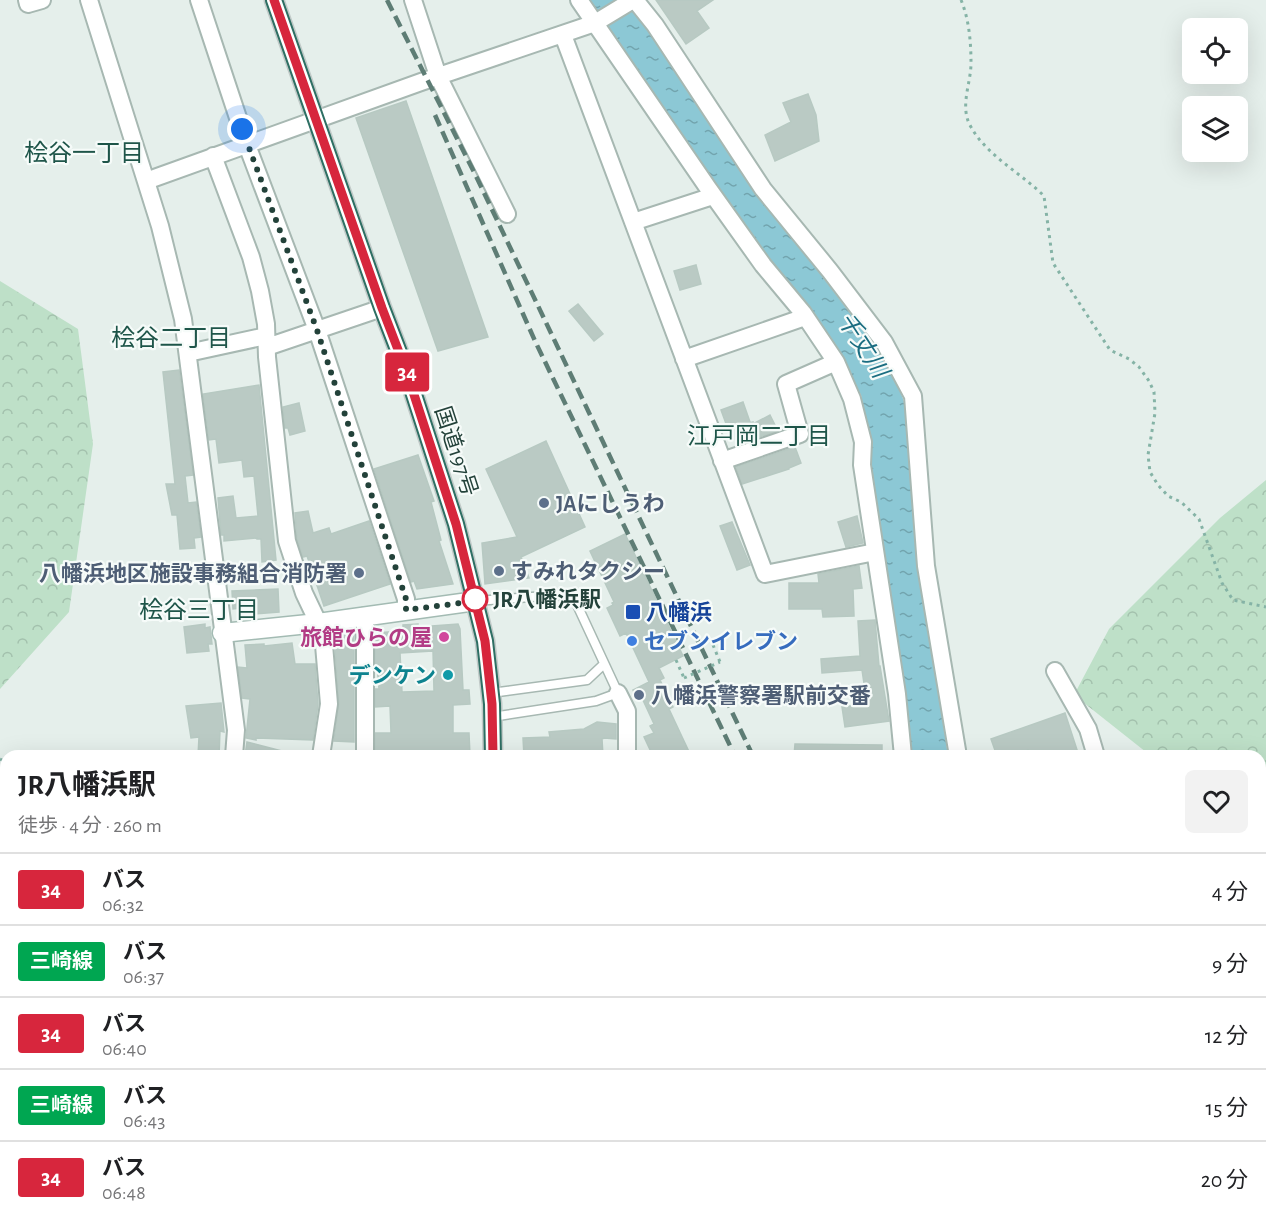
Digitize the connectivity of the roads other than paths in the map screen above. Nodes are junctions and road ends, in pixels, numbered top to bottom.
1 (27, 0) edge
2 (42, 0) edge
3 (89, 0) edge
4 (199, 0) edge
5 (274, 0) edge
6 (413, 0) edge
7 (579, 0) edge
8 (634, 0) edge
9 (598, 21) junction
10 (563, 34) junction
11 (438, 76) junction
12 (316, 119) junction
13 (248, 145) junction
14 (213, 156) junction
15 (146, 181) junction
16 (713, 196) junction
17 (507, 214) dead end
18 (633, 222) junction
19 (382, 308) junction
20 (806, 316) junction
21 (317, 330) junction
22 (267, 341) junction
23 (188, 353) junction
24 (684, 359) junction
25 (836, 362) junction
26 (722, 461) junction
27 (875, 552) junction
28 (476, 601) junction
29 (406, 610) junction
30 (365, 616) junction
31 (318, 623) junction
32 (222, 633) junction
33 (604, 663) junction
34 (1055, 671) dead end
35 (491, 693) junction
36 (618, 693) junction
37 (492, 717) junction
38 (234, 750) edge
39 (322, 750) edge
40 (365, 750) edge
41 (493, 750) edge
42 (627, 750) edge
43 (902, 750) edge
44 (957, 750) edge
45 (1094, 750) edge

1 - 2 street
3 - 15 street
4 - 13 street
5 - 12 highway, 国道197号
6 - 11 street
7 - 9 street
8 - 9 street
8 - 44 street
9 - 10 street
9 - 16 street
10 - 11 street
10 - 18 street
11 - 12 street
11 - 17 street
12 - 13 street
12 - 19 highway, 国道197号
13 - 14 street
13 - 21 street
14 - 15 street
14 - 22 street
15 - 23 street
16 - 18 street
16 - 20 street
18 - 24 street
19 - 21 street
19 - 28 highway, 国道197号
20 - 24 street
20 - 25 street
21 - 22 street
21 - 29 street
22 - 23 street
22 - 31 street
23 - 32 street
24 - 26 street
25 - 26 street
25 - 27 street
26 - 27 street
27 - 43 street
28 - 29 street
28 - 33 lane
28 - 35 highway, 国道197号
29 - 30 street
30 - 31 street
30 - 40 street
31 - 32 street
31 - 39 street
32 - 38 street
33 - 35 lane
33 - 36 lane
34 - 45 street
35 - 37 highway, 国道197号
36 - 37 lane
36 - 42 street
37 - 41 highway, 国道197号

